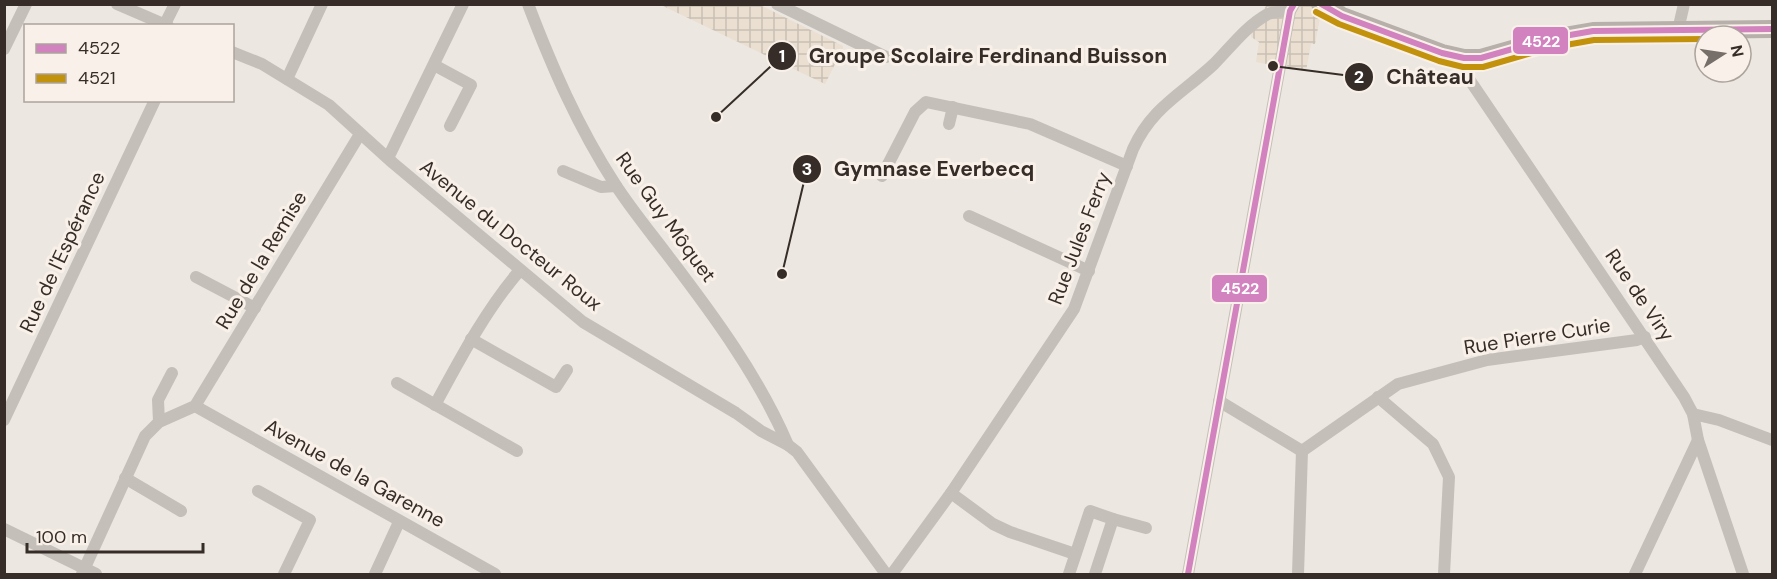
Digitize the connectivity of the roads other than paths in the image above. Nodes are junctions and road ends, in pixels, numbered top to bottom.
1 (26, 4) edge
2 (117, 4) edge
3 (175, 4) edge
4 (322, 4) edge
5 (463, 4) edge
6 (528, 4) edge
7 (777, 4) edge
8 (1320, 4) edge
9 (1684, 4) edge
10 (1292, 8) edge
11 (165, 24) edge
12 (167, 24) edge
13 (1773, 29) edge
14 (1678, 30) junction
15 (4, 49) edge
16 (234, 53) edge
17 (886, 57) dead end
18 (1464, 58) junction
19 (434, 65) junction
20 (287, 79) junction
21 (153, 102) edge
22 (952, 107) junction
23 (949, 124) dead end
24 (450, 126) dead end
25 (360, 134) junction
26 (387, 158) junction
27 (1127, 166) junction
28 (563, 171) dead end
29 (882, 176) dead end
30 (616, 186) junction
31 (969, 216) dead end
32 (519, 270) junction
33 (1089, 271) junction
34 (195, 277) dead end
35 (255, 308) junction
36 (1645, 337) junction
37 (471, 339) junction
38 (567, 370) dead end
39 (172, 373) dead end
40 (398, 383) dead end
41 (1378, 397) junction
42 (1219, 401) junction
43 (435, 405) junction
44 (195, 406) junction
45 (1693, 414) junction
46 (4, 420) edge
47 (159, 422) junction
48 (1698, 440) junction
49 (1773, 440) edge
50 (788, 445) junction
51 (517, 451) dead end
52 (1302, 451) junction
53 (125, 478) junction
54 (258, 491) dead end
55 (951, 494) junction
56 (181, 510) dead end
57 (1113, 519) junction
58 (399, 522) junction
59 (1146, 528) dead end
60 (4, 529) edge
61 (1075, 554) junction
62 (82, 571) edge
63 (96, 574) edge
64 (284, 574) edge
65 (375, 574) edge
66 (495, 574) edge
67 (886, 574) edge
68 (892, 574) edge
69 (1069, 574) edge
70 (1095, 574) edge
71 (1188, 574) edge
72 (1298, 574) edge
73 (1444, 574) edge
74 (1635, 574) edge
75 (1743, 574) edge

1 - 15 street
2 - 11 street
3 - 12 street
4 - 20 street
5 - 19 street
6 - 30 street, Rue Guy Môquet
7 - 17 street
8 - 18 main road
9 - 14 street
10 - 27 street, Rue Jules Ferry
10 - 42 street
13 - 14 main road
14 - 18 main road
16 - 20 street, Avenue du Docteur Roux
18 - 36 street, Rue de Viry
19 - 24 street
19 - 26 street
20 - 25 street, Avenue du Docteur Roux
21 - 46 street, Rue de l'Espérance
22 - 23 street
22 - 27 street
22 - 29 street
25 - 26 street, Avenue du Docteur Roux
25 - 35 street, Rue de la Remise
26 - 32 street, Avenue du Docteur Roux
27 - 33 street, Rue Jules Ferry
28 - 30 street
30 - 50 street, Rue Guy Môquet
31 - 33 street
32 - 37 street
32 - 50 street, Avenue du Docteur Roux
33 - 55 street, Rue Jules Ferry
34 - 35 street
35 - 44 street, Rue de la Remise
36 - 41 street, Rue Pierre Curie
36 - 45 street, Rue de Viry
37 - 38 street
37 - 43 street
39 - 47 street
40 - 43 street
41 - 52 street, Rue Pierre Curie
41 - 73 street
42 - 52 street
42 - 71 street
43 - 51 street
44 - 47 street
44 - 58 street, Avenue de la Garenne
45 - 48 street, Rue de Viry
45 - 49 street
47 - 53 street
48 - 74 street
48 - 75 street, Rue de Viry
50 - 67 street, Avenue du Docteur Roux
52 - 72 street
53 - 56 street
53 - 62 street
54 - 64 street
55 - 61 street
55 - 68 street, Rue Jules Ferry
57 - 59 street
57 - 61 street
57 - 70 street
58 - 65 street
58 - 66 street, Avenue de la Garenne
60 - 62 street
61 - 69 street
62 - 63 street

